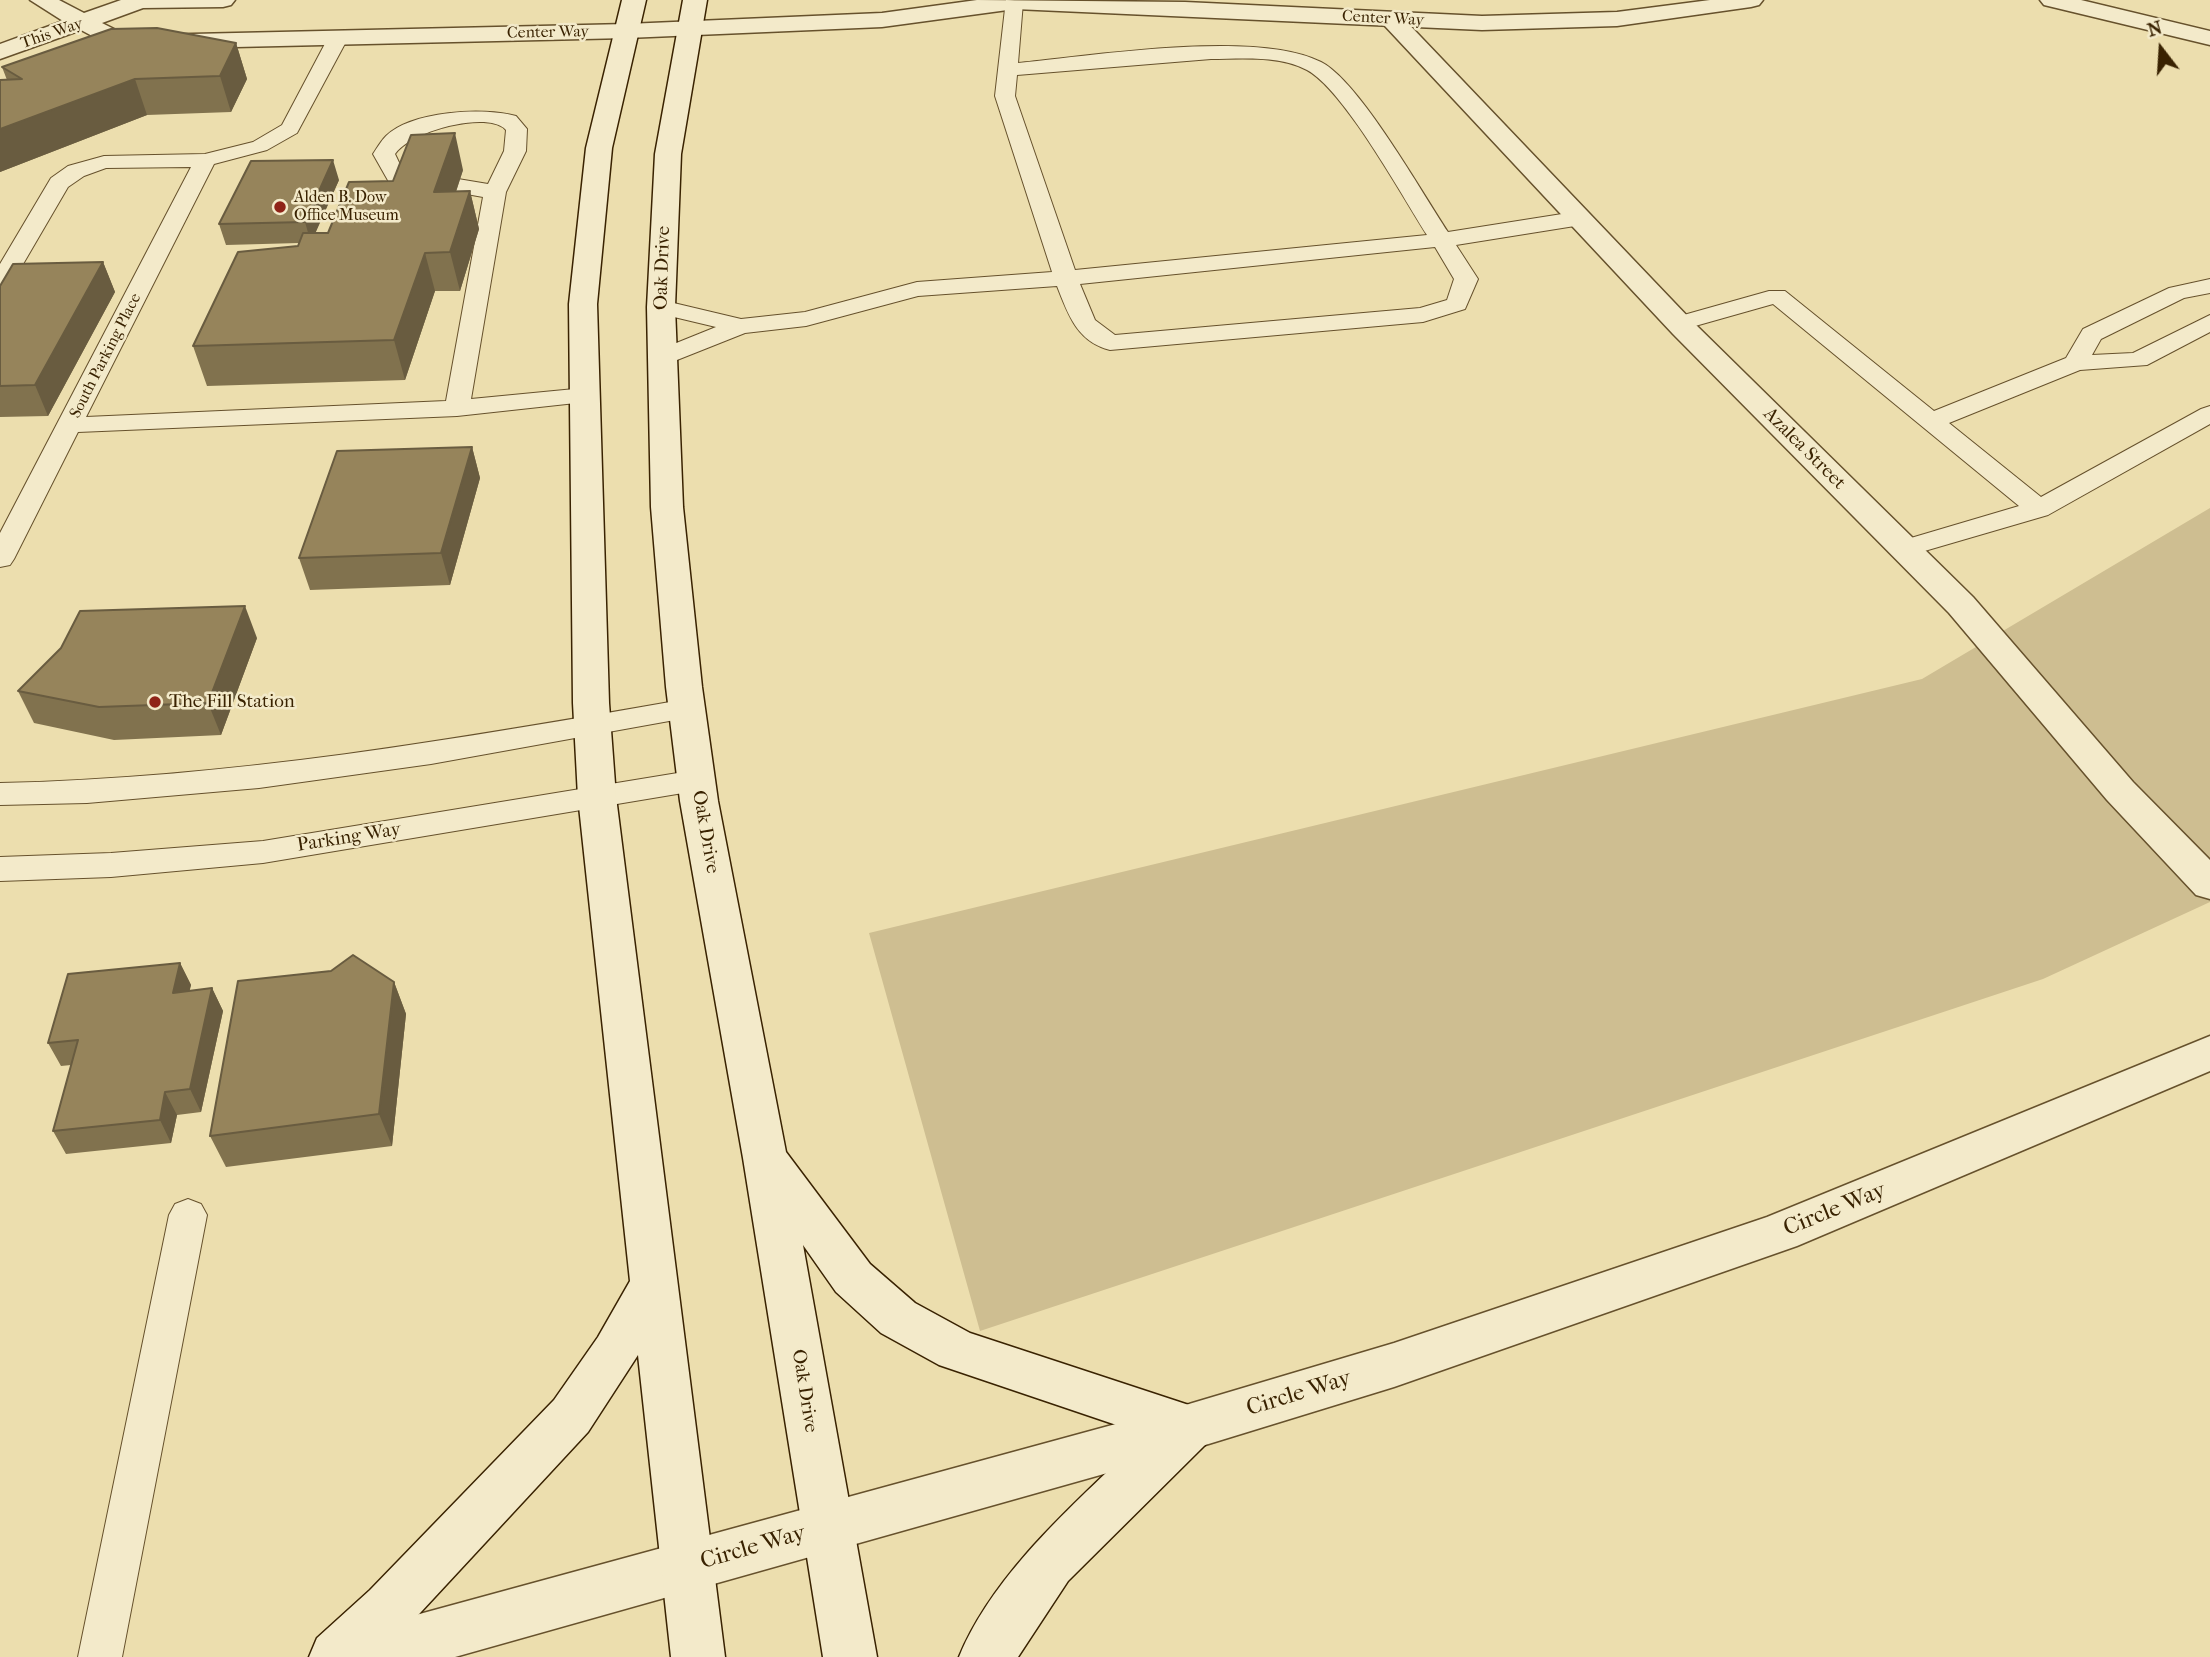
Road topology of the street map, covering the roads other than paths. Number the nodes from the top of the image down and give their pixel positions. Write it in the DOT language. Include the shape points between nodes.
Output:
graph roads {
  1 [pos="42,0"];
  2 [pos="223,0"];
  3 [pos="1751,0"];
  4 [pos="2052,0"];
  5 [pos="139,1"];
  6 [pos="1007,1"];
  7 [pos="693,12"];
  8 [pos="630,15"];
  9 [pos="1392,20"];
  10 [pos="84,22"];
  11 [pos="338,38"];
  12 [pos="2210,38"];
  13 [pos="117,40"];
  14 [pos="0,52"];
  15 [pos="85,52"];
  16 [pos="1008,70"];
  17 [pos="205,160"];
  18 [pos="414,186"];
  19 [pos="458,186"];
  20 [pos="495,192"];
  21 [pos="1581,218"];
  22 [pos="1442,240"];
  23 [pos="1066,278"];
  24 [pos="0,283"];
  25 [pos="2210,286"];
  26 [pos="661,306"];
  27 [pos="1681,323"];
  28 [pos="2210,323"];
  29 [pos="741,326"];
  30 [pos="663,356"];
  31 [pos="2076,363"];
  32 [pos="585,395"];
  33 [pos="457,408"];
  34 [pos="2210,414"];
  35 [pos="1933,420"];
  36 [pos="71,425"];
  37 [pos="2039,509"];
  38 [pos="1904,549"];
  39 [pos="2,553"];
  40 [pos="687,709"];
  41 [pos="593,726"];
  42 [pos="696,781"];
  43 [pos="0,794"];
  44 [pos="597,797"];
  45 [pos="0,869"];
  46 [pos="2210,885"];
  47 [pos="2210,1053"];
  48 [pos="765,1158"];
  49 [pos="188,1215"];
  50 [pos="653,1285"];
  51 [pos="1189,1427"];
  52 [pos="827,1528"];
  53 [pos="690,1566"];
  54 [pos="100,1657"];
  55 [pos="336,1657"];
  56 [pos="361,1657"];
  57 [pos="698,1657"];
  58 [pos="850,1657"];
  59 [pos="986,1657"];
  1 -- 10 [label="street, Center Way"];
  2 -- 5 [label="street"];
  3 -- 9 [label="street, Center Way" via="1674,13 1586,20 1457,24"];
  4 -- 12 [label="street"];
  5 -- 10 [label="street, This Way"];
  5 -- 13 [label="street"];
  6 -- 7 [label="street, Center Way" via="882,20"];
  6 -- 9 [label="street, Center Way"];
  6 -- 16 [label="lane"];
  7 -- 8 [label="street, Center Way"];
  7 -- 26 [label="street, Oak Drive" via="668,154"];
  8 -- 11 [label="street, Center Way"];
  8 -- 32 [label="street" via="599,148 583,304"];
  9 -- 21 [label="street, Azalea Street"];
  10 -- 13 [label="street, Center Way"];
  10 -- 14 [label="street, This Way"];
  11 -- 13 [label="street, Center Way"];
  11 -- 17 [label="lane" via="290,129 260,146"];
  13 -- 15 [label="street, This Way"];
  16 -- 22 [label="lane" via="1221,52 1265,53 1313,65 1338,86"];
  16 -- 23 [label="lane" via="1005,96"];
  17 -- 24 [label="lane" via="104,162 76,171 60,183"];
  17 -- 36 [label="lane, South Parking Place"];
  18 -- 20 [label="lane" via="401,184 393,176 384,154 397,137 424,126 492,118 509,120 517,129 515,151"];
  19 -- 20 [label="lane"];
  20 -- 33 [label="lane"];
  21 -- 22 [label="lane"];
  21 -- 27 [label="street, Azalea Street"];
  22 -- 23 [label="lane"];
  22 -- 23 [label="lane" via="1466,279 1457,304 1423,315 1110,343 1084,324"];
  23 -- 29 [label="lane" via="917,289 806,319"];
  25 -- 31 [label="lane" via="2177,293 2091,334"];
  26 -- 29 [label="lane"];
  26 -- 30 [label="street, Oak Drive"];
  27 -- 35 [label="lane" via="1777,296"];
  27 -- 38 [label="street, Azalea Street"];
  28 -- 31 [label="lane" via="2138,360"];
  29 -- 30 [label="lane"];
  30 -- 40 [label="street, Oak Drive" via="667,507"];
  31 -- 35 [label="lane"];
  32 -- 33 [label="lane"];
  32 -- 41 [label="street"];
  33 -- 36 [label="lane"];
  34 -- 37 [label="lane"];
  35 -- 37 [label="lane"];
  36 -- 39 [label="lane, South Parking Place"];
  37 -- 38 [label="lane"];
  38 -- 46 [label="street, Azalea Street" via="1961,606 2120,791"];
  40 -- 41 [label="lane"];
  40 -- 42 [label="street, Oak Drive"];
  41 -- 43 [label="lane" via="212,785"];
  41 -- 44 [label="street"];
  42 -- 44 [label="lane, Parking Way"];
  42 -- 48 [label="street, Oak Drive"];
  44 -- 45 [label="lane, Parking Way" via="263,852"];
  44 -- 50 [label="street"];
  47 -- 51 [label="street, Circle Way" via="1781,1232 1394,1365"];
  48 -- 51 [label="street" via="853,1278 898,1318 956,1350"];
  48 -- 52 [label="street, Oak Drive"];
  49 -- 54 [label="lane"];
  50 -- 53 [label="street"];
  50 -- 55 [label="street" via="571,1416"];
  51 -- 52 [label="street, Circle Way"];
  51 -- 59 [label="street" via="1050,1563"];
  52 -- 53 [label="street, Circle Way"];
  52 -- 58 [label="street, Oak Drive"];
  53 -- 56 [label="street, Circle Way"];
  53 -- 57 [label="street"];
}
